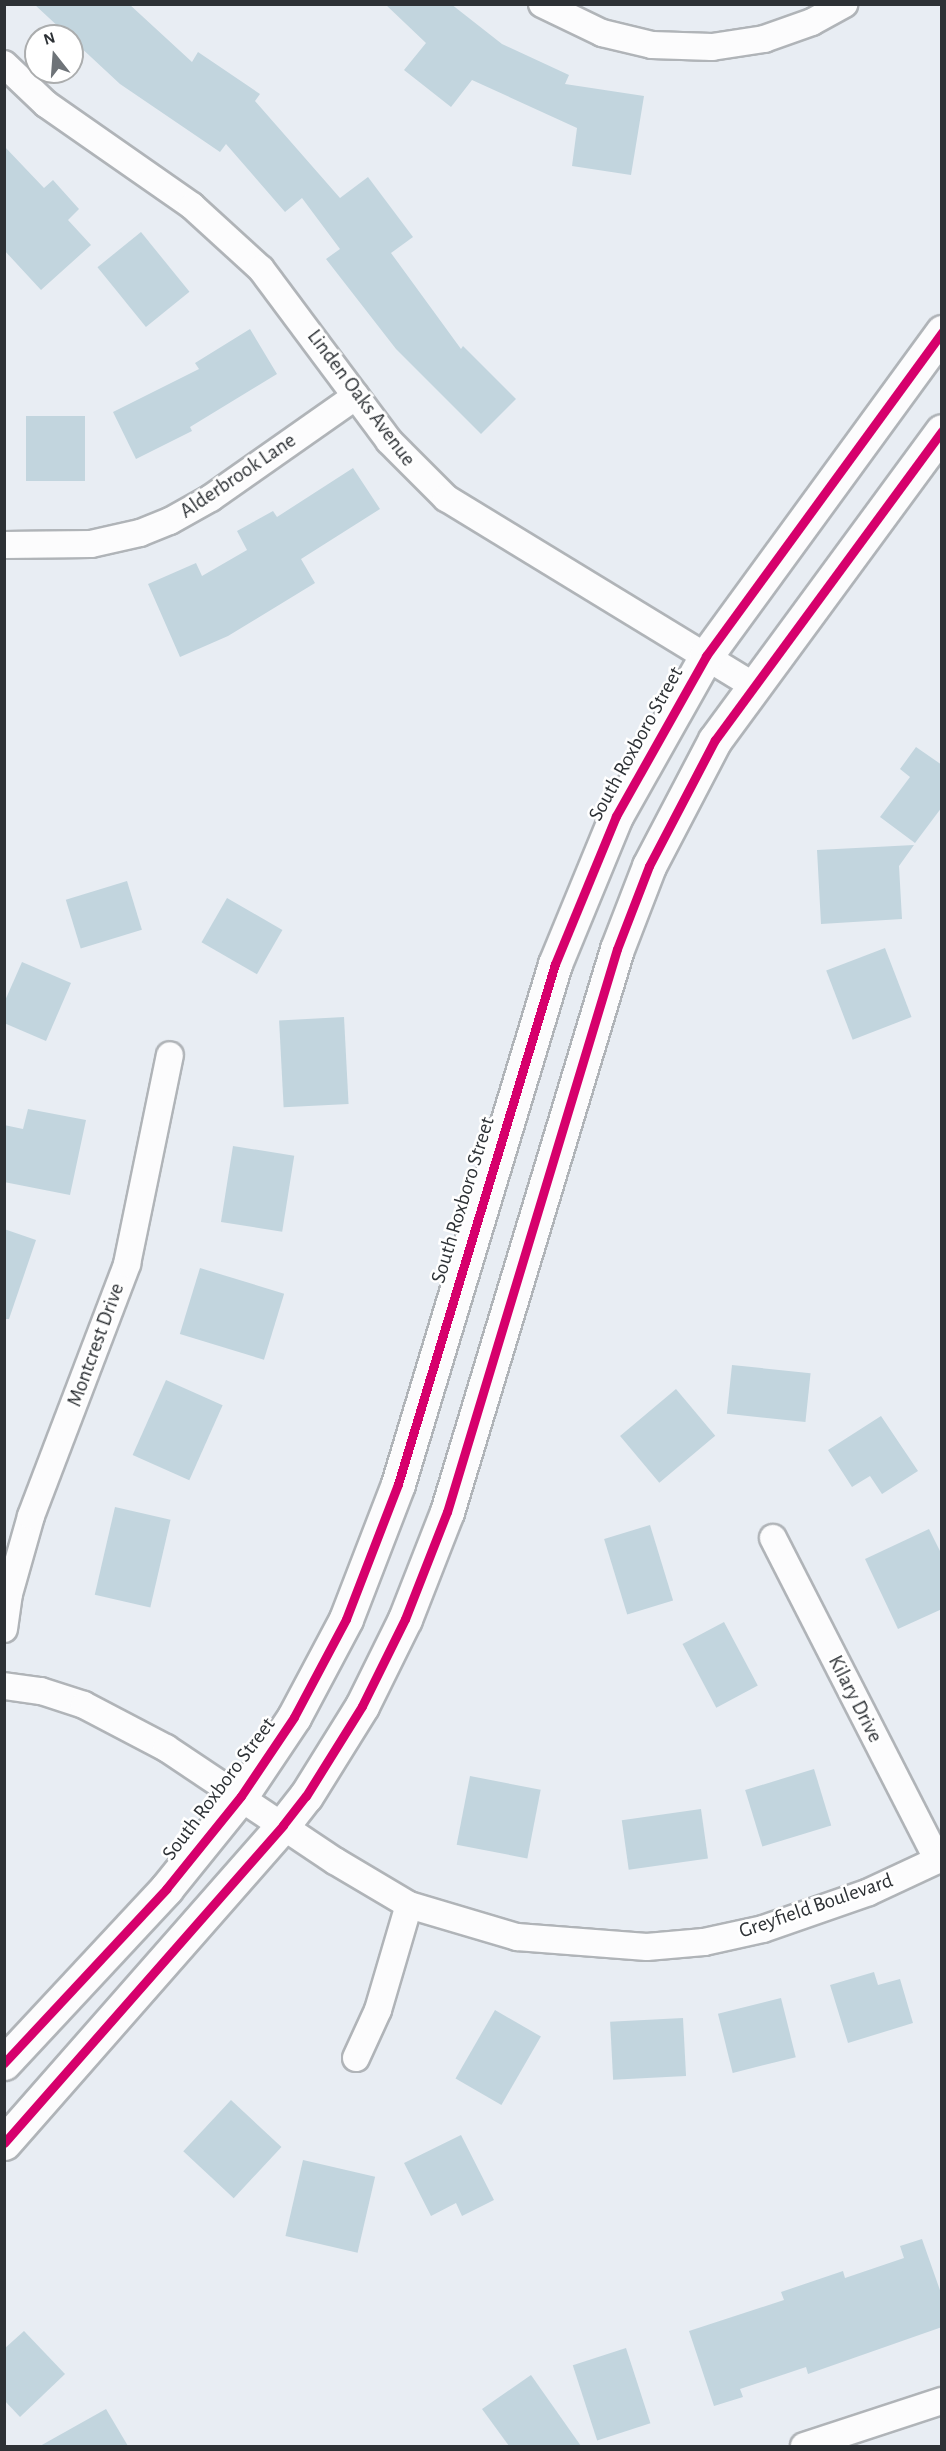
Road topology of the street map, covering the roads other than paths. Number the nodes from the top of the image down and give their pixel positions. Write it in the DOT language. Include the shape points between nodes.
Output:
graph roads {
  1 [pos="542,4"];
  2 [pos="844,4"];
  3 [pos="4,64"];
  4 [pos="942,332"];
  5 [pos="356,396"];
  6 [pos="942,431"];
  7 [pos="4,545"];
  8 [pos="706,656"];
  9 [pos="754,686"];
  10 [pos="170,1055"];
  11 [pos="773,1538"];
  12 [pos="4,1629"];
  13 [pos="4,1686"];
  14 [pos="242,1796"];
  15 [pos="283,1825"];
  16 [pos="940,1859"];
  17 [pos="409,1905"];
  18 [pos="356,2058"];
  19 [pos="4,2063"];
  20 [pos="4,2142"];
  21 [pos="942,2401"];
  22 [pos="804,2446"];
  1 -- 2 [label="street" via="602,33 652,45 712,47 764,39 812,22"];
  3 -- 5 [label="street, Linden Oaks Avenue" via="46,104 217,227 261,269"];
  4 -- 8 [label="street, South Roxboro Street"];
  5 -- 7 [label="street, Alderbrook Lane" via="211,498 170,521 140,533 91,544"];
  5 -- 8 [label="street, Linden Oaks Avenue" via="408,464 446,498"];
  6 -- 9 [label="street"];
  8 -- 9 [label="street, Linden Oaks Avenue"];
  8 -- 14 [label="street, South Roxboro Street" via="616,816 555,964 398,1484 346,1619 294,1717"];
  9 -- 15 [label="street" via="715,740 649,866 621,939 447,1512 405,1619 362,1706 306,1796"];
  10 -- 12 [label="street, Montcrest Drive" via="127,1264 31,1516 9,1594"];
  11 -- 16 [label="street, Kilary Drive"];
  13 -- 14 [label="street, Greyfield Boulevard" via="41,1691 84,1705 166,1748"];
  14 -- 15 [label="street, Greyfield Boulevard"];
  14 -- 19 [label="street, South Roxboro Street" via="166,1889"];
  15 -- 17 [label="street, Greyfield Boulevard"];
  15 -- 20 [label="street"];
  16 -- 17 [label="street, Greyfield Boulevard" via="869,1892 763,1929 704,1942 647,1947 517,1937"];
  17 -- 18 [label="street" via="378,2010"];
  21 -- 22 [label="street"];
}
